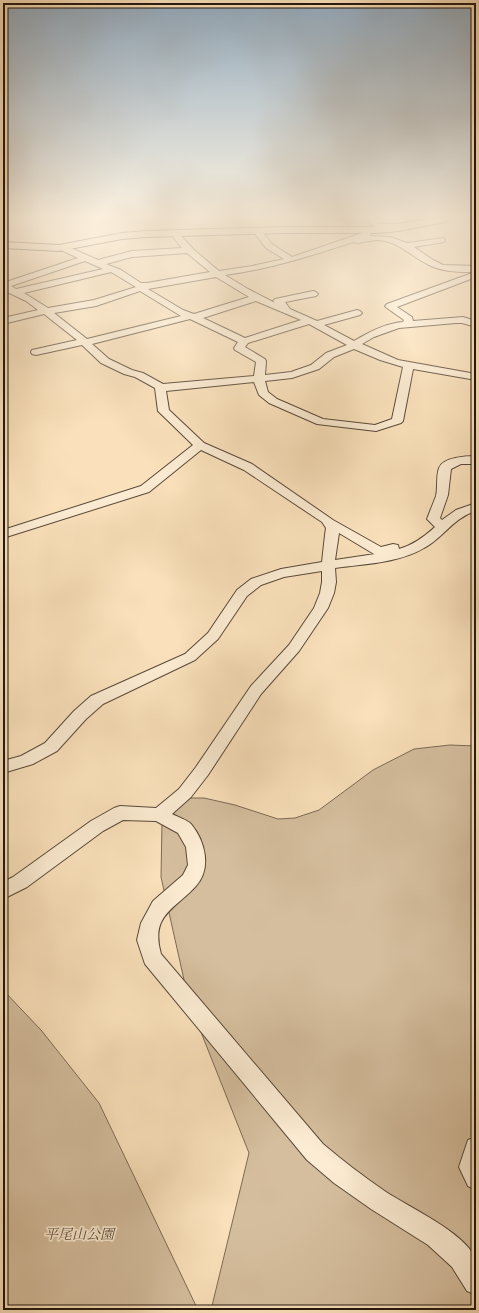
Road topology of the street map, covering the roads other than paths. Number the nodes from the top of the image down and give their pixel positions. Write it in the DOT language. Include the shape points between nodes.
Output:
graph roads {
  1 [pos="21,280"];
  2 [pos="68,280"];
  3 [pos="131,280"];
  4 [pos="177,280"];
  5 [pos="228,280"];
  6 [pos="459,280"];
  7 [pos="142,287"];
  8 [pos="16,292"];
  9 [pos="313,294"];
  10 [pos="256,298"];
  11 [pos="46,311"];
  12 [pos="288,311"];
  13 [pos="357,313"];
  14 [pos="192,317"];
  15 [pos="3,321"];
  16 [pos="313,323"];
  17 [pos="407,324"];
  18 [pos="476,324"];
  19 [pos="244,341"];
  20 [pos="85,342"];
  21 [pos="354,345"];
  22 [pos="36,352"];
  23 [pos="409,365"];
  24 [pos="476,377"];
  25 [pos="260,378"];
  26 [pos="160,388"];
  27 [pos="200,445"];
  28 [pos="476,460"];
  29 [pos="476,506"];
  30 [pos="330,523"];
  31 [pos="442,526"];
  32 [pos="3,534"];
  33 [pos="409,550"];
  34 [pos="328,565"];
  35 [pos="3,767"];
  36 [pos="159,816"];
  37 [pos="3,891"];
  38 [pos="476,1148"];
  39 [pos="476,1178"];
  40 [pos="476,1282"];
  1 -- 8 [label="street" via="3,286"];
  2 -- 8 [label="street"];
  3 -- 7 [label="street"];
  4 -- 7 [label="street"];
  5 -- 10 [label="street"];
  6 -- 17 [label="street" via="390,306 409,319"];
  7 -- 11 [label="street" via="96,303"];
  7 -- 14 [label="street" via="165,304"];
  8 -- 11 [label="street"];
  9 -- 12 [label="street" via="278,301"];
  10 -- 12 [label="street"];
  10 -- 14 [label="street"];
  11 -- 15 [label="street"];
  11 -- 20 [label="street"];
  12 -- 16 [label="street"];
  13 -- 16 [label="street"];
  14 -- 19 [label="street"];
  14 -- 20 [label="street"];
  16 -- 19 [label="street"];
  16 -- 21 [label="street"];
  17 -- 18 [label="street" via="456,320"];
  17 -- 21 [label="street" via="371,335"];
  19 -- 25 [label="street" via="240,349 261,361"];
  20 -- 22 [label="street"];
  20 -- 26 [label="street" via="105,361 124,371 139,375"];
  21 -- 23 [label="street" via="382,358"];
  21 -- 25 [label="street" via="330,355 315,367 281,377"];
  23 -- 24 [label="street"];
  23 -- 25 [label="street" via="397,421 376,428 322,422 293,411 267,397"];
  25 -- 26 [label="street"];
  26 -- 27 [label="street" via="164,411"];
  27 -- 30 [label="street" via="248,467"];
  27 -- 32 [label="street" via="145,489"];
  28 -- 31 [label="street" via="461,460 445,468 442,495 433,519"];
  29 -- 31 [label="street" via="460,512"];
  30 -- 33 [label="street" via="379,551 402,546"];
  30 -- 34 [label="street" via="332,535"];
  31 -- 33 [label="street" via="425,542"];
  33 -- 34 [label="street"];
  34 -- 35 [label="street" via="281,573 256,582 242,593 213,636 198,652 98,700 80,715 51,747 33,757"];
  34 -- 36 [label="street" via="327,593 312,623 294,648 256,690 185,793"];
  36 -- 37 [label="street" via="120,813 96,826 20,882"];
  36 -- 40 [label="street" via="184,828 195,848 197,865 190,880 160,906 151,922 147,940 152,958 315,1152 379,1201 437,1236 461,1258"];
  38 -- 39 [label="street" via="471,1167"];
}
